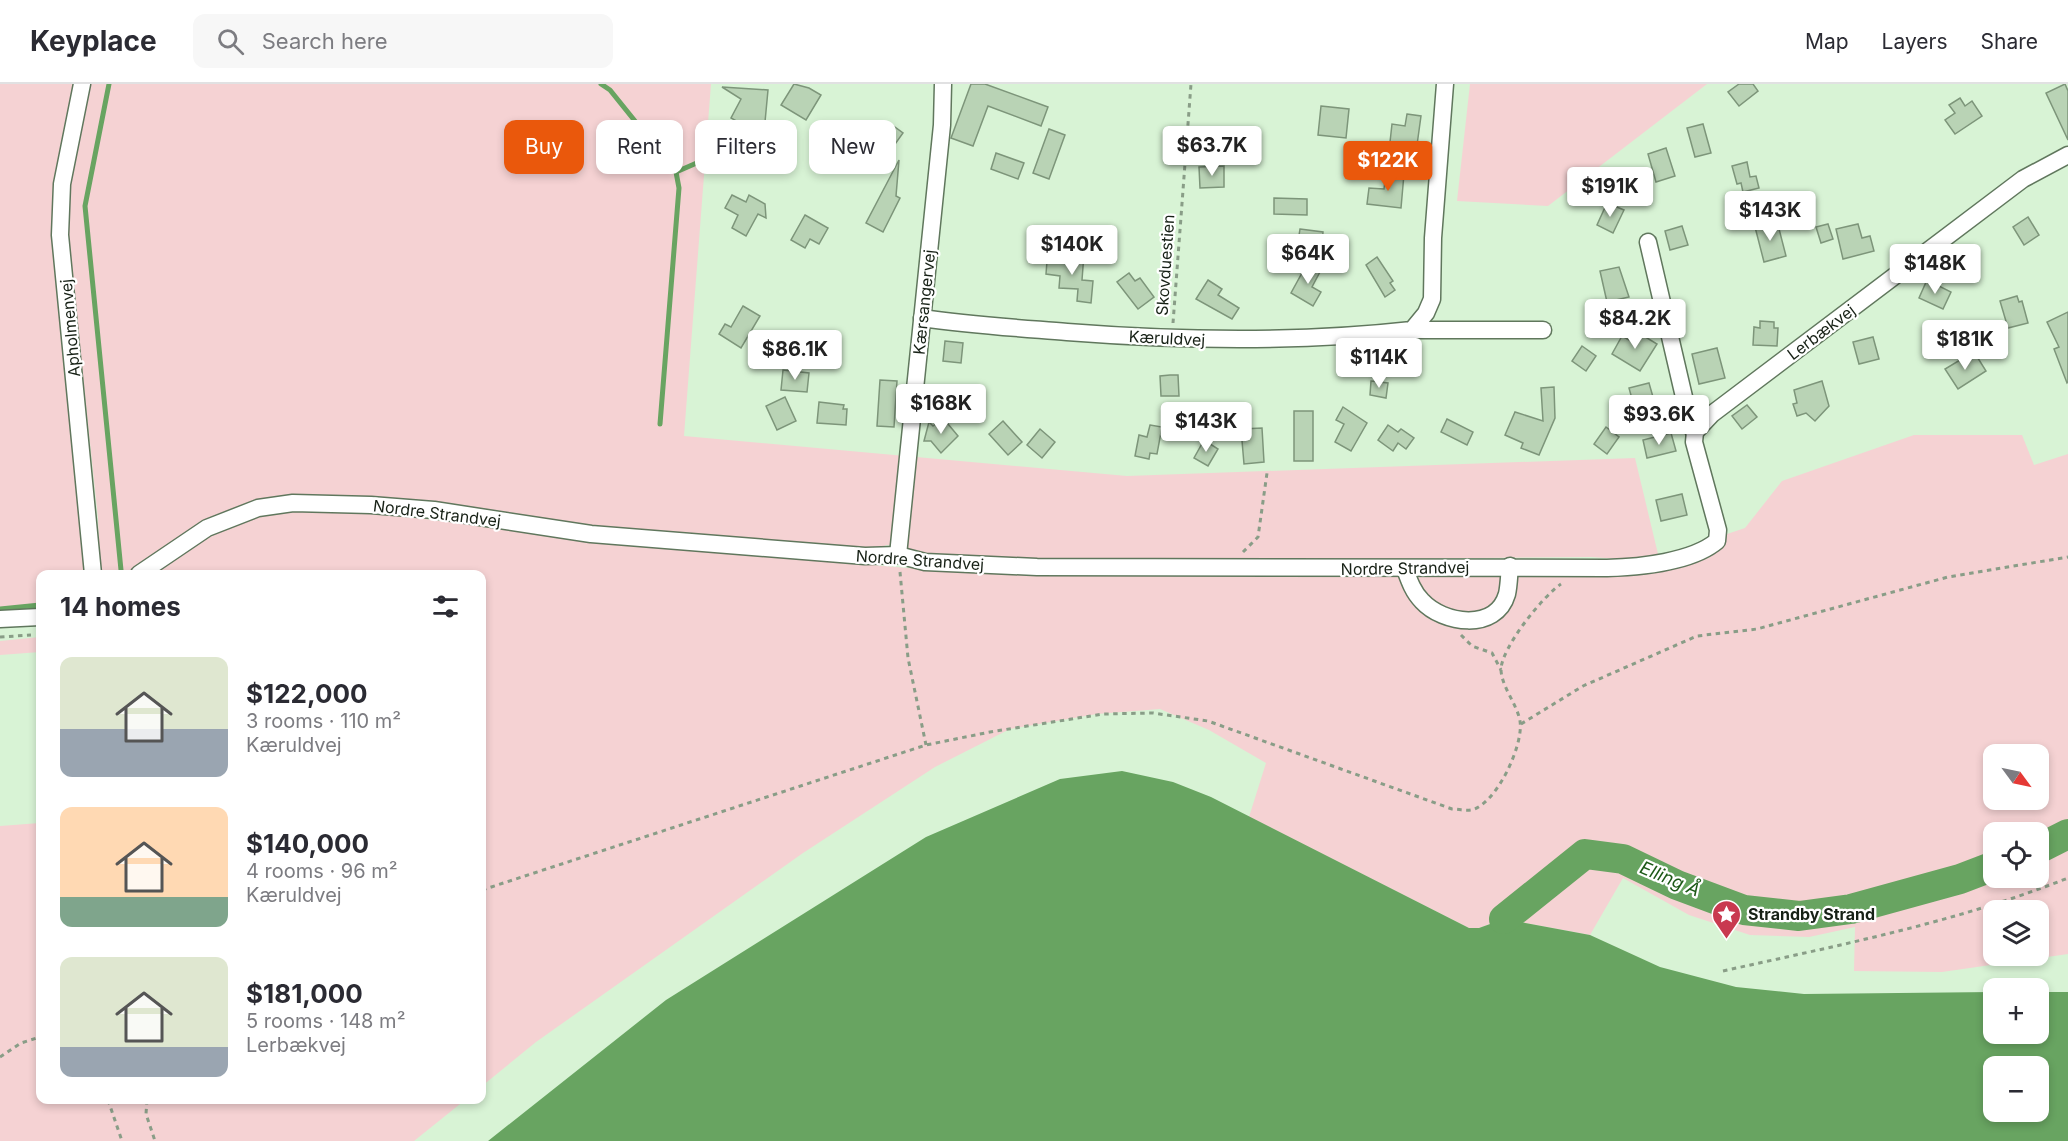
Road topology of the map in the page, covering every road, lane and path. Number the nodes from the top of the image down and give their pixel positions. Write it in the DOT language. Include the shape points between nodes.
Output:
graph roads {
  1 [pos="82,84"];
  2 [pos="943,84"];
  3 [pos="1191,84"];
  4 [pos="1445,84"];
  5 [pos="2068,155"];
  6 [pos="1647,242"];
  7 [pos="922,318"];
  8 [pos="1412,330"];
  9 [pos="1543,330"];
  10 [pos="1172,340"];
  11 [pos="1695,432"];
  12 [pos="1268,473"];
  13 [pos="898,555"];
  14 [pos="2068,556"];
  15 [pos="1510,566"];
  16 [pos="1586,567"];
  17 [pos="1226,569"];
  18 [pos="1405,569"];
  19 [pos="93,570"];
  20 [pos="145,570"];
  21 [pos="36,617"];
  22 [pos="1453,618"];
  23 [pos="0,619"];
  24 [pos="36,634"];
  25 [pos="0,638"];
  26 [pos="1501,670"];
  27 [pos="1521,724"];
  28 [pos="927,743"];
  29 [pos="2068,878"];
  30 [pos="486,889"];
  31 [pos="1723,971"];
  32 [pos="36,1038"];
  33 [pos="0,1057"];
  34 [pos="109,1104"];
  35 [pos="147,1104"];
  36 [pos="122,1141"];
  37 [pos="155,1141"];
  1 -- 19 [label="street, Apholmenvej" via="62,184 60,235"];
  2 -- 7 [label="street, Kærsangervej"];
  3 -- 10 [label="path, Skovduestien"];
  4 -- 8 [label="street" via="1433,230 1432,299"];
  5 -- 11 [label="street, Lerbækvej" via="2023,179 1712,414"];
  6 -- 11 [label="street"];
  7 -- 10 [label="street, Kæruldvej"];
  7 -- 13 [label="street, Kærsangervej"];
  8 -- 9 [label="street, Kæruldvej"];
  8 -- 10 [label="street, Kæruldvej" via="1280,341"];
  11 -- 16 [label="street, Nordre Strandvej" via="1694,442 1718,530 1717,541 1709,548 1638,567"];
  12 -- 17 [label="path" via="1258,537"];
  13 -- 17 [label="street, Nordre Strandvej" via="925,562 1014,566"];
  13 -- 20 [label="street, Nordre Strandvej" via="865,556 591,534 371,504 293,503 258,508 207,528"];
  13 -- 28 [label="path" via="908,658"];
  14 -- 27 [label="path" via="1948,577 1757,629 1697,636 1583,686"];
  15 -- 16 [label="street, Nordre Strandvej"];
  15 -- 18 [label="street, Nordre Strandvej"];
  15 -- 22 [label="street" via="1507,595 1499,608 1472,622"];
  16 -- 26 [label="path" via="1549,591 1509,641"];
  17 -- 18 [label="street, Nordre Strandvej"];
  18 -- 22 [label="street" via="1421,601"];
  21 -- 23 [label="street"];
  22 -- 26 [label="path" via="1456,631 1472,646 1492,653"];
  24 -- 25 [label="path"];
  26 -- 27 [label="path"];
  27 -- 28 [label="path" via="1517,748 1504,777 1490,797 1472,810 1452,809 1208,721 1154,713 1103,714"];
  28 -- 30 [label="path"];
  29 -- 31 [label="path" via="2012,900 1925,926"];
  32 -- 33 [label="path"];
  34 -- 36 [label="path"];
  35 -- 37 [label="path"];
}
